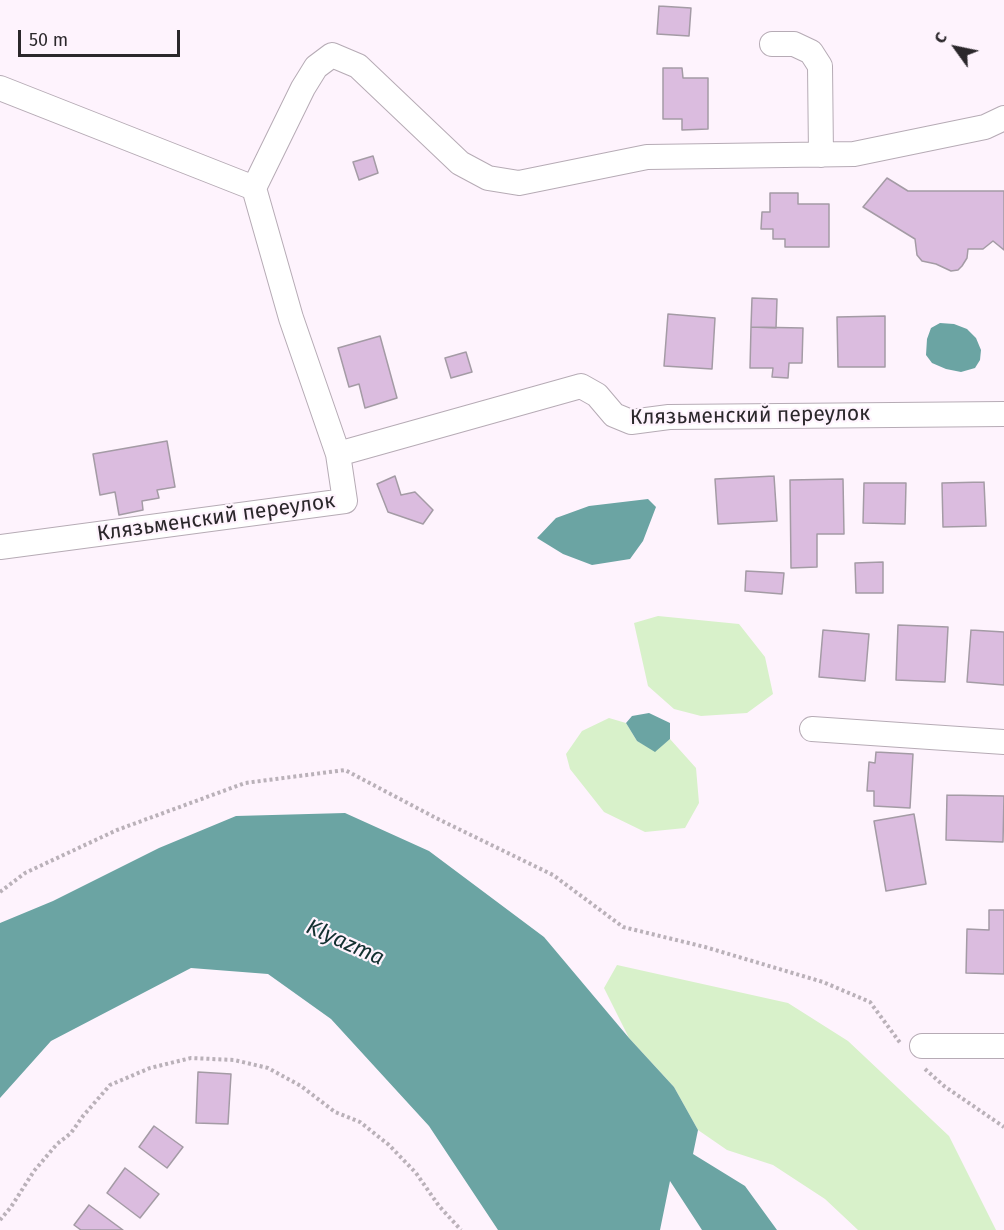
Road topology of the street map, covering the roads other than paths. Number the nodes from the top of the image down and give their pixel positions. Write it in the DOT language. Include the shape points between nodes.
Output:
graph roads {
  1 [pos="772,44"];
  2 [pos="0,88"];
  3 [pos="1004,118"];
  4 [pos="821,154"];
  5 [pos="254,188"];
  6 [pos="1004,414"];
  7 [pos="338,453"];
  8 [pos="0,547"];
  9 [pos="812,729"];
  10 [pos="1004,741"];
  11 [pos="1004,1046"];
  12 [pos="917,1054"];
  1 -- 4 [label="street" via="794,44 811,52 820,66"];
  2 -- 5 [label="street"];
  3 -- 4 [label="street" via="985,127 907,144 854,154"];
  4 -- 5 [label="street" via="648,157 519,183 488,178 460,163 358,66 332,55 316,67 303,88"];
  5 -- 7 [label="street" via="291,318"];
  6 -- 7 [label="street, Клязьменский переулок" via="669,417 631,422 614,415 597,395 581,386"];
  7 -- 8 [label="street, Клязьменский переулок" via="345,501"];
  9 -- 10 [label="street"];
  11 -- 12 [label="street"];
}
